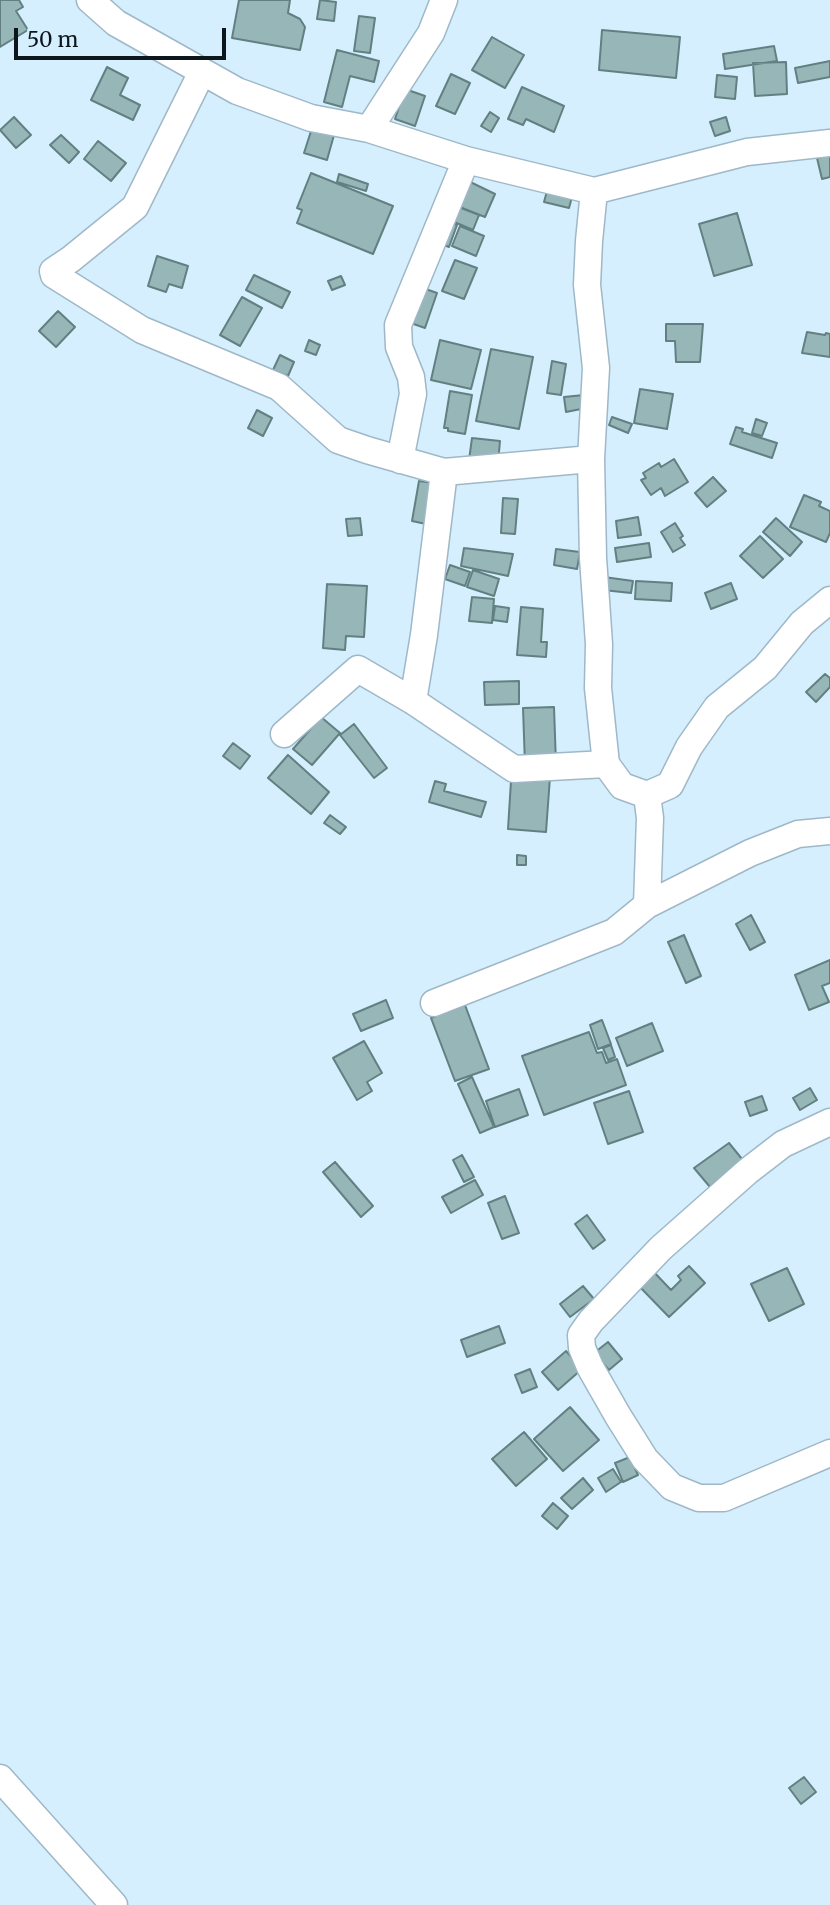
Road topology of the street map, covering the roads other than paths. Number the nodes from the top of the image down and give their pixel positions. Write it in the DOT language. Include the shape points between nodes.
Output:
graph roads {
  1 [pos="90,0"];
  2 [pos="444,0"];
  3 [pos="202,72"];
  4 [pos="369,129"];
  5 [pos="830,143"];
  6 [pos="466,160"];
  7 [pos="594,191"];
  8 [pos="591,459"];
  9 [pos="400,460"];
  10 [pos="444,472"];
  11 [pos="830,600"];
  12 [pos="413,701"];
  13 [pos="284,734"];
  14 [pos="606,765"];
  15 [pos="647,795"];
  16 [pos="830,831"];
  17 [pos="647,905"];
  18 [pos="433,1003"];
  19 [pos="830,1122"];
  20 [pos="830,1453"];
  21 [pos="0,1778"];
  22 [pos="114,1905"];
  1 -- 3 [label="street" via="116,23"];
  2 -- 4 [label="street" via="431,33"];
  3 -- 4 [label="street" via="237,91 312,118"];
  3 -- 9 [label="street" via="135,207 53,271 54,275 142,330 279,387 338,440"];
  4 -- 6 [label="street"];
  5 -- 7 [label="street" via="747,152"];
  6 -- 7 [label="street"];
  6 -- 9 [label="street" via="398,326 399,347 413,394"];
  7 -- 8 [label="street" via="587,285 596,368"];
  8 -- 10 [label="street"];
  8 -- 14 [label="street" via="598,688"];
  9 -- 10 [label="street"];
  10 -- 12 [label="street"];
  11 -- 15 [label="street" via="802,623 765,668 717,707 670,785"];
  12 -- 13 [label="street" via="358,669"];
  12 -- 14 [label="street" via="514,769"];
  14 -- 15 [label="street" via="622,786"];
  15 -- 17 [label="street"];
  16 -- 17 [label="street" via="798,834 750,853"];
  17 -- 18 [label="street" via="614,932"];
  19 -- 20 [label="street" via="783,1144 748,1171 661,1248 581,1335 590,1367 624,1426 645,1459 672,1488 699,1498 724,1498"];
  21 -- 22 [label="street"];
}
